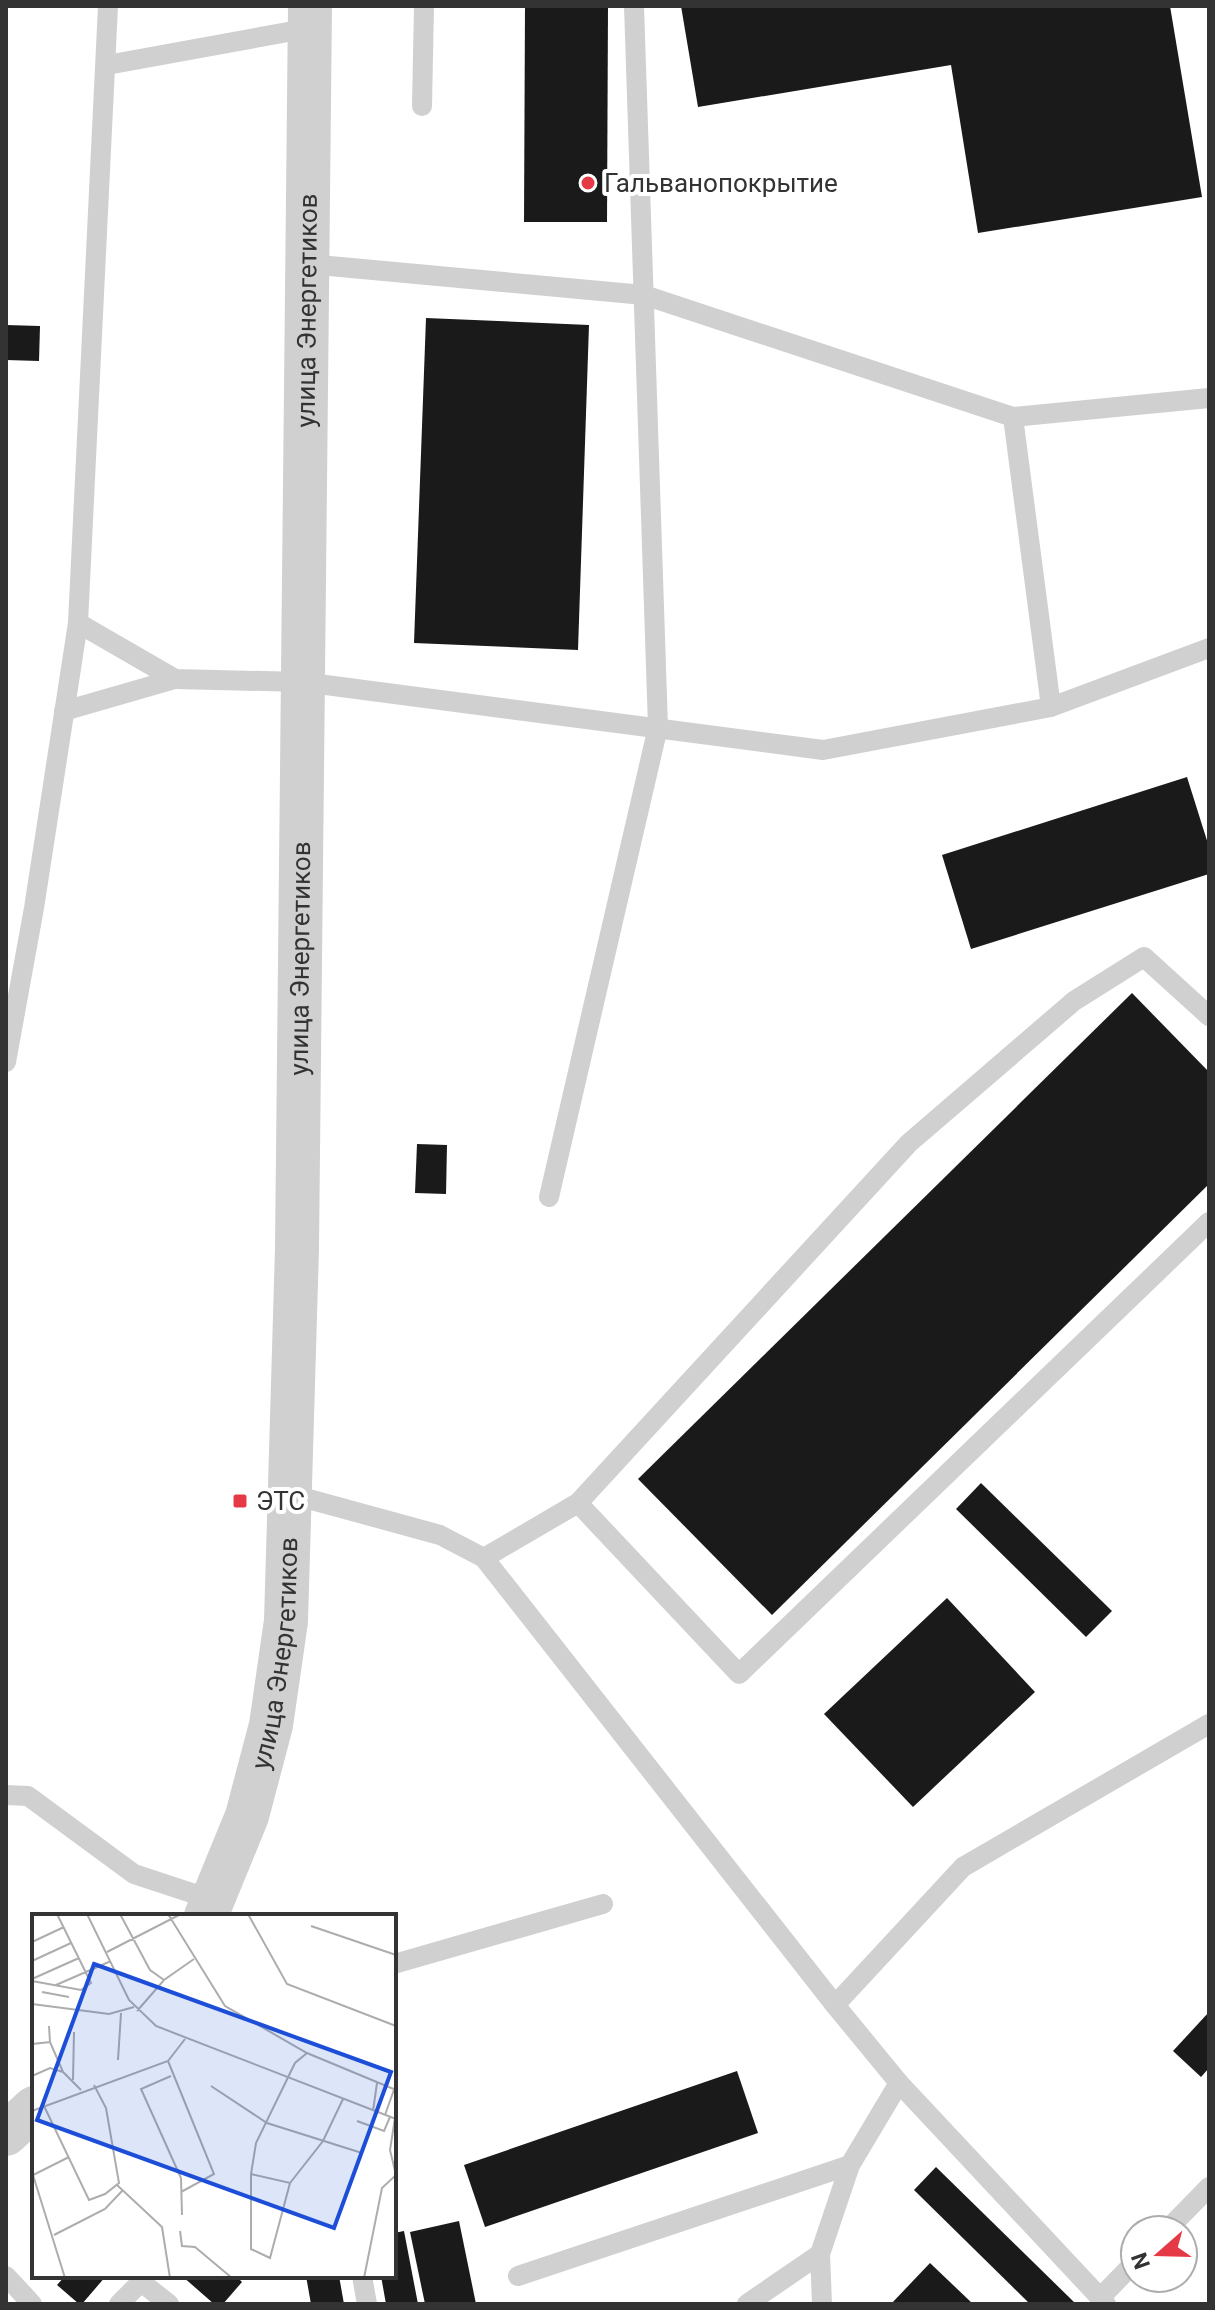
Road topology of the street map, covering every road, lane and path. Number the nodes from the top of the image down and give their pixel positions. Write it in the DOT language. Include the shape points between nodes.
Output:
graph roads {
  1 [pos="108,6"];
  2 [pos="424,6"];
  3 [pos="634,6"];
  4 [pos="310,17"];
  5 [pos="107,65"];
  6 [pos="422,106"];
  7 [pos="308,264"];
  8 [pos="644,295"];
  9 [pos="1209,398"];
  10 [pos="1013,417"];
  11 [pos="78,623"];
  12 [pos="1209,648"];
  13 [pos="175,679"];
  14 [pos="303,682"];
  15 [pos="1051,707"];
  16 [pos="64,711"];
  17 [pos="658,727"];
  18 [pos="1209,1016"];
  19 [pos="6,1062"];
  20 [pos="549,1197"];
  21 [pos="1209,1222"];
  22 [pos="290,1494"];
  23 [pos="578,1503"];
  24 [pos="484,1558"];
  25 [pos="1209,1724"];
  26 [pos="6,1795"];
  27 [pos="603,1904"];
  28 [pos="209,1908"];
  29 [pos="396,1963"];
  30 [pos="835,2005"];
  31 [pos="899,2083"];
  32 [pos="32,2110"];
  33 [pos="6,2134"];
  34 [pos="850,2165"];
  35 [pos="1209,2187"];
  36 [pos="1183,2214"];
  37 [pos="820,2254"];
  38 [pos="6,2276"];
  39 [pos="518,2276"];
  40 [pos="362,2278"];
  41 [pos="1119,2282"];
  42 [pos="1103,2301"];
  43 [pos="32,2304"];
  44 [pos="119,2304"];
  45 [pos="169,2304"];
  46 [pos="367,2304"];
  47 [pos="747,2304"];
  48 [pos="822,2304"];
  1 -- 5 [label="lane"];
  2 -- 6 [label="lane"];
  3 -- 8 [label="lane"];
  4 -- 5 [label="lane"];
  4 -- 7 [label="street, улица Энергетиков"];
  5 -- 11 [label="lane"];
  7 -- 8 [label="lane"];
  7 -- 14 [label="street, улица Энергетиков"];
  8 -- 10 [label="lane"];
  8 -- 17 [label="lane"];
  9 -- 10 [label="lane"];
  10 -- 15 [label="lane"];
  11 -- 13 [label="lane"];
  11 -- 16 [label="lane"];
  12 -- 15 [label="lane"];
  13 -- 14 [label="lane"];
  13 -- 16 [label="lane"];
  14 -- 17 [label="lane"];
  14 -- 22 [label="street, улица Энергетиков"];
  15 -- 17 [label="lane" via="823,750"];
  16 -- 19 [label="lane"];
  17 -- 20 [label="lane"];
  18 -- 23 [label="lane" via="1144,957 1074,1001 909,1143"];
  21 -- 23 [label="lane" via="739,1674"];
  22 -- 24 [label="lane" via="440,1535"];
  22 -- 28 [label="street, улица Энергетиков" via="286,1621 271,1725 247,1816"];
  23 -- 24 [label="lane"];
  24 -- 30 [label="lane"];
  25 -- 30 [label="lane" via="963,1867"];
  26 -- 28 [label="lane" via="28,1796 134,1874"];
  27 -- 29 [label="lane"];
  30 -- 31 [label="lane"];
  31 -- 34 [label="lane"];
  31 -- 42 [label="lane"];
  32 -- 33 [label="street"];
  34 -- 37 [label="lane"];
  34 -- 39 [label="lane"];
  35 -- 36 [label="lane"];
  37 -- 47 [label="lane"];
  37 -- 48 [label="lane"];
  38 -- 43 [label="lane"];
  40 -- 46 [label="lane"];
  41 -- 42 [label="lane"];
  44 -- 45 [label="lane" via="141,2282"];
}
